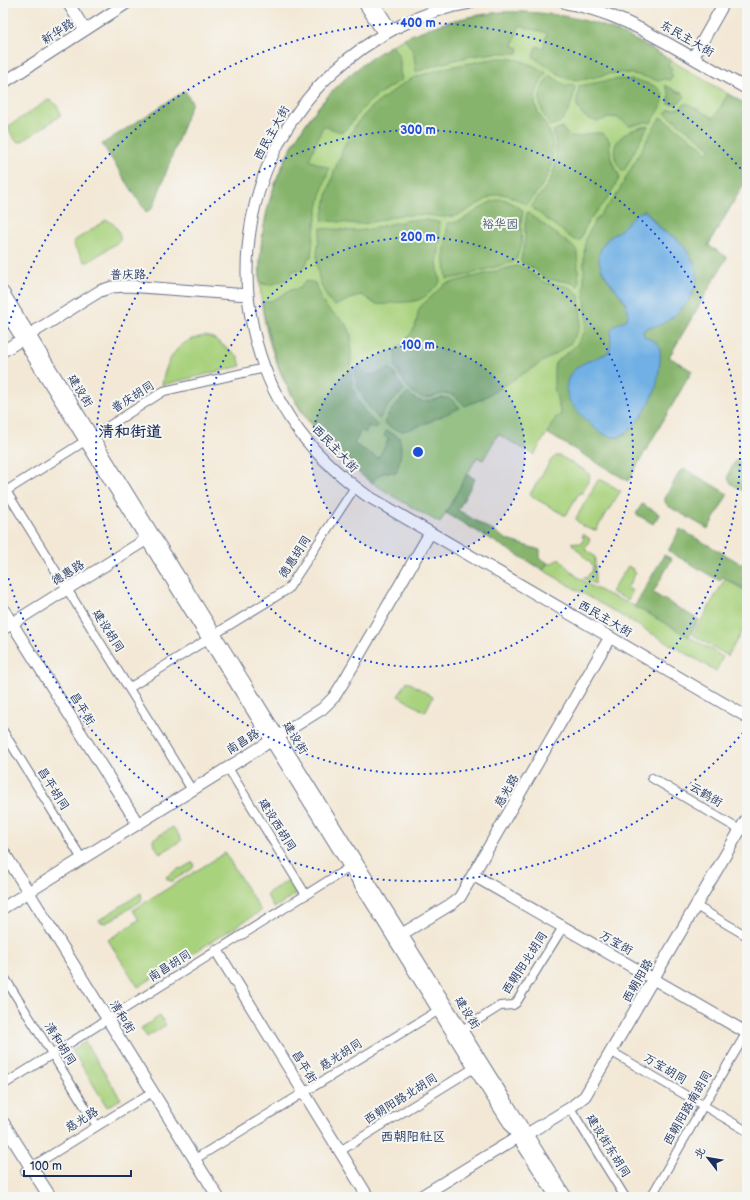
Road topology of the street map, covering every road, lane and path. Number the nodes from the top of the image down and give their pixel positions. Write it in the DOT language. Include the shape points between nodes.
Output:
graph roads {
  1 [pos="68,3"];
  2 [pos="127,3"];
  3 [pos="364,3"];
  4 [pos="374,3"];
  5 [pos="470,3"];
  6 [pos="566,3"];
  7 [pos="724,3"];
  8 [pos="85,30"];
  9 [pos="388,32"];
  10 [pos="693,58"];
  11 [pos="3,83"];
  12 [pos="747,89"];
  13 [pos="3,292"];
  14 [pos="248,295"];
  15 [pos="3,308"];
  16 [pos="26,337"];
  17 [pos="3,351"];
  18 [pos="265,368"];
  19 [pos="89,438"];
  20 [pos="355,487"];
  21 [pos="4,488"];
  22 [pos="430,533"];
  23 [pos="147,540"];
  24 [pos="67,589"];
  25 [pos="3,609"];
  26 [pos="8,626"];
  27 [pos="212,636"];
  28 [pos="610,637"];
  29 [pos="129,688"];
  30 [pos="747,716"];
  31 [pos="3,731"];
  32 [pos="274,738"];
  33 [pos="228,768"];
  34 [pos="652,778"];
  35 [pos="192,790"];
  36 [pos="747,818"];
  37 [pos="138,824"];
  38 [pos="744,832"];
  39 [pos="3,851"];
  40 [pos="82,858"];
  41 [pos="350,868"];
  42 [pos="472,875"];
  43 [pos="29,892"];
  44 [pos="306,895"];
  45 [pos="696,906"];
  46 [pos="3,908"];
  47 [pos="563,927"];
  48 [pos="402,934"];
  49 [pos="747,936"];
  50 [pos="217,951"];
  51 [pos="3,975"];
  52 [pos="654,979"];
  53 [pos="439,1010"];
  54 [pos="108,1019"];
  55 [pos="462,1030"];
  56 [pos="747,1032"];
  57 [pos="612,1052"];
  58 [pos="52,1054"];
  59 [pos="474,1068"];
  60 [pos="3,1084"];
  61 [pos="152,1092"];
  62 [pos="304,1092"];
  63 [pos="703,1106"];
  64 [pos="570,1108"];
  65 [pos="3,1123"];
  66 [pos="97,1126"];
  67 [pos="747,1131"];
  68 [pos="3,1137"];
  69 [pos="522,1138"];
  70 [pos="340,1151"];
  71 [pos="195,1159"];
  72 [pos="28,1169"];
  73 [pos="40,1197"];
  74 [pos="50,1197"];
  75 [pos="218,1197"];
  76 [pos="368,1197"];
  77 [pos="420,1197"];
  78 [pos="432,1197"];
  79 [pos="556,1197"];
  80 [pos="566,1197"];
  81 [pos="625,1197"];
  82 [pos="651,1197"];
  1 -- 8 [label="main road"];
  2 -- 8 [label="main road, 新华路"];
  3 -- 9 [label="main road"];
  4 -- 9 [label="main road"];
  5 -- 9 [label="main road" via="431,13"];
  6 -- 10 [label="main road, 东民主大街" via="622,19"];
  7 -- 10 [label="main road"];
  8 -- 11 [label="main road, 新华路"];
  9 -- 14 [label="main road, 西民主大街" via="354,54 327,78 303,104 278,144 261,182 252,217 247,252"];
  10 -- 12 [label="main road, 东民主大街"];
  13 -- 16 [label="main road, 建设街"];
  14 -- 16 [label="main road, 普庆路" via="112,287 100,291"];
  14 -- 18 [label="main road, 西民主大街" via="256,340"];
  15 -- 16 [label="main road, 建设街"];
  16 -- 17 [label="main road, 普庆路"];
  16 -- 19 [label="main road, 建设街"];
  18 -- 19 [label="street, 普庆胡同" via="164,391"];
  18 -- 20 [label="main road, 西民主大街" via="282,405 302,435 325,461"];
  19 -- 21 [label="street, 普庆胡同"];
  19 -- 23 [label="main road, 建设街"];
  19 -- 27 [label="main road, 建设街"];
  20 -- 22 [label="main road, 西民主大街"];
  20 -- 27 [label="street, 德惠胡同" via="288,589"];
  21 -- 24 [label="street, 建设胡同"];
  22 -- 28 [label="main road, 西民主大街"];
  22 -- 32 [label="main road, 南昌路" via="334,697 322,709"];
  23 -- 24 [label="main road, 德惠路"];
  23 -- 27 [label="main road, 建设街"];
  24 -- 26 [label="main road, 德惠路"];
  24 -- 29 [label="street, 建设胡同"];
  25 -- 26 [label="main road, 昌平街"];
  26 -- 37 [label="main road, 昌平街"];
  27 -- 29 [label="street, 德惠胡同"];
  27 -- 32 [label="main road, 建设街"];
  28 -- 30 [label="main road, 西民主大街"];
  28 -- 42 [label="main road, 慈光路"];
  29 -- 35 [label="street, 建设胡同"];
  31 -- 40 [label="street, 昌平胡同"];
  32 -- 33 [label="main road, 南昌路"];
  32 -- 41 [label="main road, 建设街"];
  32 -- 48 [label="main road, 建设街"];
  33 -- 35 [label="main road, 南昌路"];
  33 -- 44 [label="street, 建设西胡同"];
  34 -- 38 [label="street, 云鹤街"];
  35 -- 37 [label="main road, 南昌路"];
  36 -- 38 [label="main road, 西朝阳路"];
  37 -- 40 [label="main road, 南昌路"];
  38 -- 45 [label="main road, 西朝阳路"];
  39 -- 43 [label="main road, 清和街"];
  40 -- 43 [label="main road, 南昌路"];
  41 -- 44 [label="street, 南昌胡同"];
  41 -- 53 [label="main road, 建设街"];
  42 -- 47 [label="main road, 万宝街"];
  42 -- 48 [label="main road, 慈光路" via="454,903"];
  43 -- 46 [label="main road, 南昌路"];
  43 -- 54 [label="main road, 清和街"];
  44 -- 50 [label="street, 南昌胡同"];
  45 -- 49 [label="street"];
  45 -- 52 [label="main road, 西朝阳路"];
  47 -- 52 [label="main road, 万宝街"];
  47 -- 55 [label="street, 西朝阳北胡同" via="516,1003 500,1006"];
  48 -- 55 [label="main road, 建设街"];
  50 -- 54 [label="street, 南昌胡同"];
  50 -- 62 [label="main road, 昌平街"];
  51 -- 58 [label="street, 清和胡同"];
  52 -- 56 [label="main road, 万宝街"];
  52 -- 57 [label="main road, 西朝阳路"];
  53 -- 59 [label="main road, 建设街"];
  53 -- 62 [label="street, 慈光胡同"];
  54 -- 58 [label="street, 南昌胡同"];
  54 -- 61 [label="main road, 清和街"];
  55 -- 69 [label="main road, 建设街"];
  56 -- 63 [label="street, 西朝阳路南胡同"];
  57 -- 63 [label="street, 万宝胡同"];
  57 -- 64 [label="main road, 西朝阳路" via="585,1096"];
  58 -- 60 [label="street, 南昌胡同"];
  58 -- 66 [label="street, 清和胡同"];
  59 -- 69 [label="main road, 建设街"];
  59 -- 70 [label="street, 西朝阳路北胡同"];
  61 -- 66 [label="street, 慈光路"];
  61 -- 71 [label="main road, 清和街"];
  62 -- 70 [label="main road, 昌平街"];
  62 -- 71 [label="street, 慈光胡同"];
  63 -- 67 [label="street, 万宝胡同"];
  63 -- 82 [label="street, 西朝阳路南胡同"];
  64 -- 69 [label="main road, 西朝阳路"];
  64 -- 81 [label="street, 建设街东胡同"];
  65 -- 72 [label="main road"];
  66 -- 72 [label="street, 慈光路"];
  68 -- 72 [label="main road"];
  69 -- 77 [label="main road, 西朝阳路"];
  69 -- 78 [label="main road, 西朝阳路"];
  69 -- 79 [label="main road, 建设街"];
  69 -- 80 [label="main road, 建设街"];
  70 -- 76 [label="main road, 昌平街"];
  71 -- 75 [label="main road, 清和街"];
  72 -- 73 [label="main road"];
  72 -- 74 [label="main road"];
}
